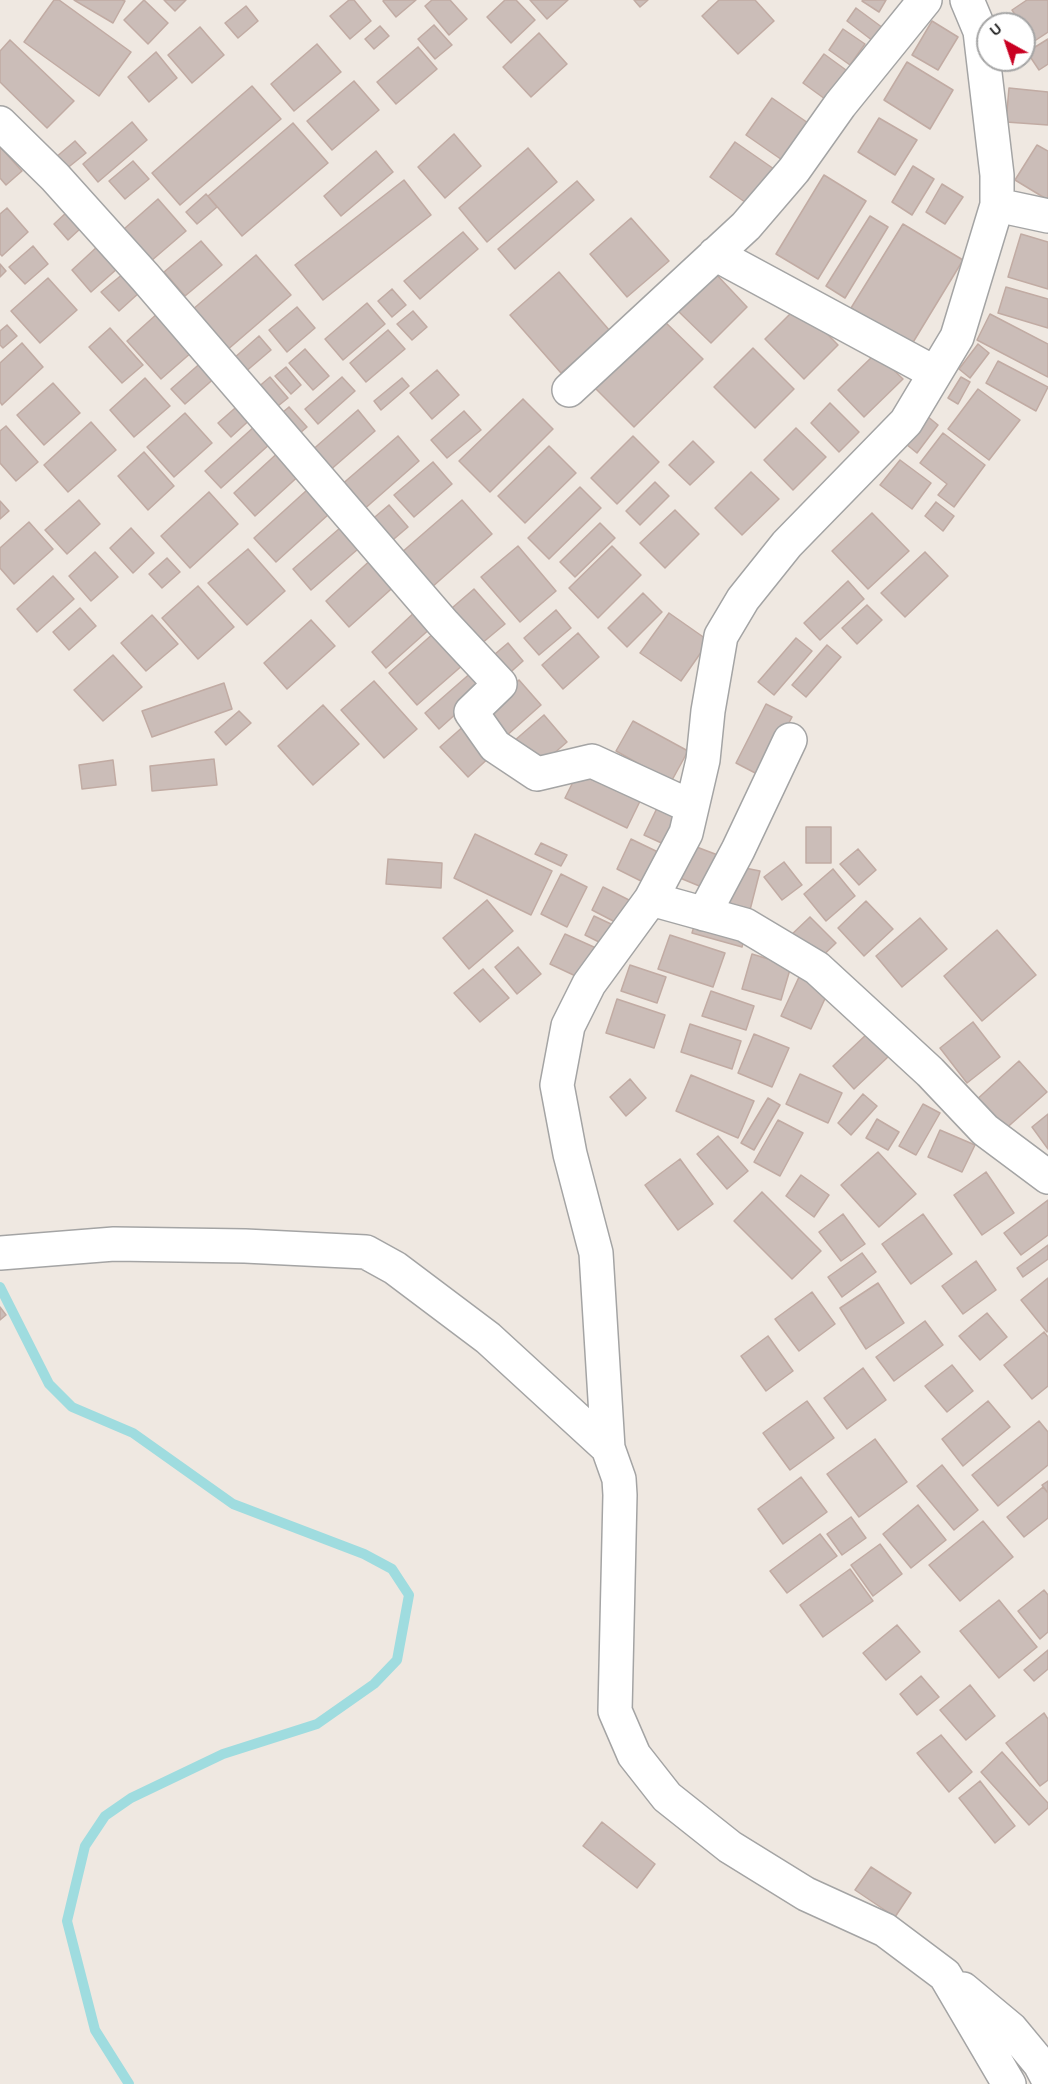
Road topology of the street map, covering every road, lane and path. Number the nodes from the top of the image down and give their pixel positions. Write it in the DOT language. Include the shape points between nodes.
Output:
graph roads {
  1 [pos="925,0"];
  2 [pos="967,0"];
  3 [pos="0,123"];
  4 [pos="997,205"];
  5 [pos="1048,216"];
  6 [pos="715,254"];
  7 [pos="936,373"];
  8 [pos="569,390"];
  9 [pos="790,740"];
  10 [pos="693,807"];
  11 [pos="651,899"];
  12 [pos="704,914"];
  13 [pos="1048,1177"];
  14 [pos="0,1252"];
  15 [pos="608,1448"];
  16 [pos="945,1975"];
  17 [pos="1048,2079"];
  18 [pos="1009,2084"];
  1 -- 6 [label="street" via="840,105 794,170 746,226"];
  2 -- 4 [label="street" via="980,31"];
  3 -- 10 [label="street" via="55,177 500,684 471,712 495,747 537,774 592,761"];
  4 -- 5 [label="street"];
  4 -- 7 [label="street" via="957,337"];
  6 -- 7 [label="street"];
  6 -- 8 [label="street"];
  7 -- 10 [label="street" via="906,422 787,544 743,599 721,636"];
  9 -- 12 [label="street"];
  10 -- 11 [label="street" via="686,833"];
  11 -- 12 [label="street"];
  11 -- 15 [label="street" via="589,984 568,1026 557,1085 596,1253"];
  12 -- 13 [label="street" via="745,925 817,968 930,1072 985,1130"];
  14 -- 15 [label="street" via="114,1244 366,1252 395,1268 488,1338"];
  15 -- 16 [label="street" via="620,1495 615,1711 634,1755 667,1797 730,1847 806,1894 885,1930"];
  16 -- 17 [label="street" via="1011,2029"];
  16 -- 18 [label="street"];
}
